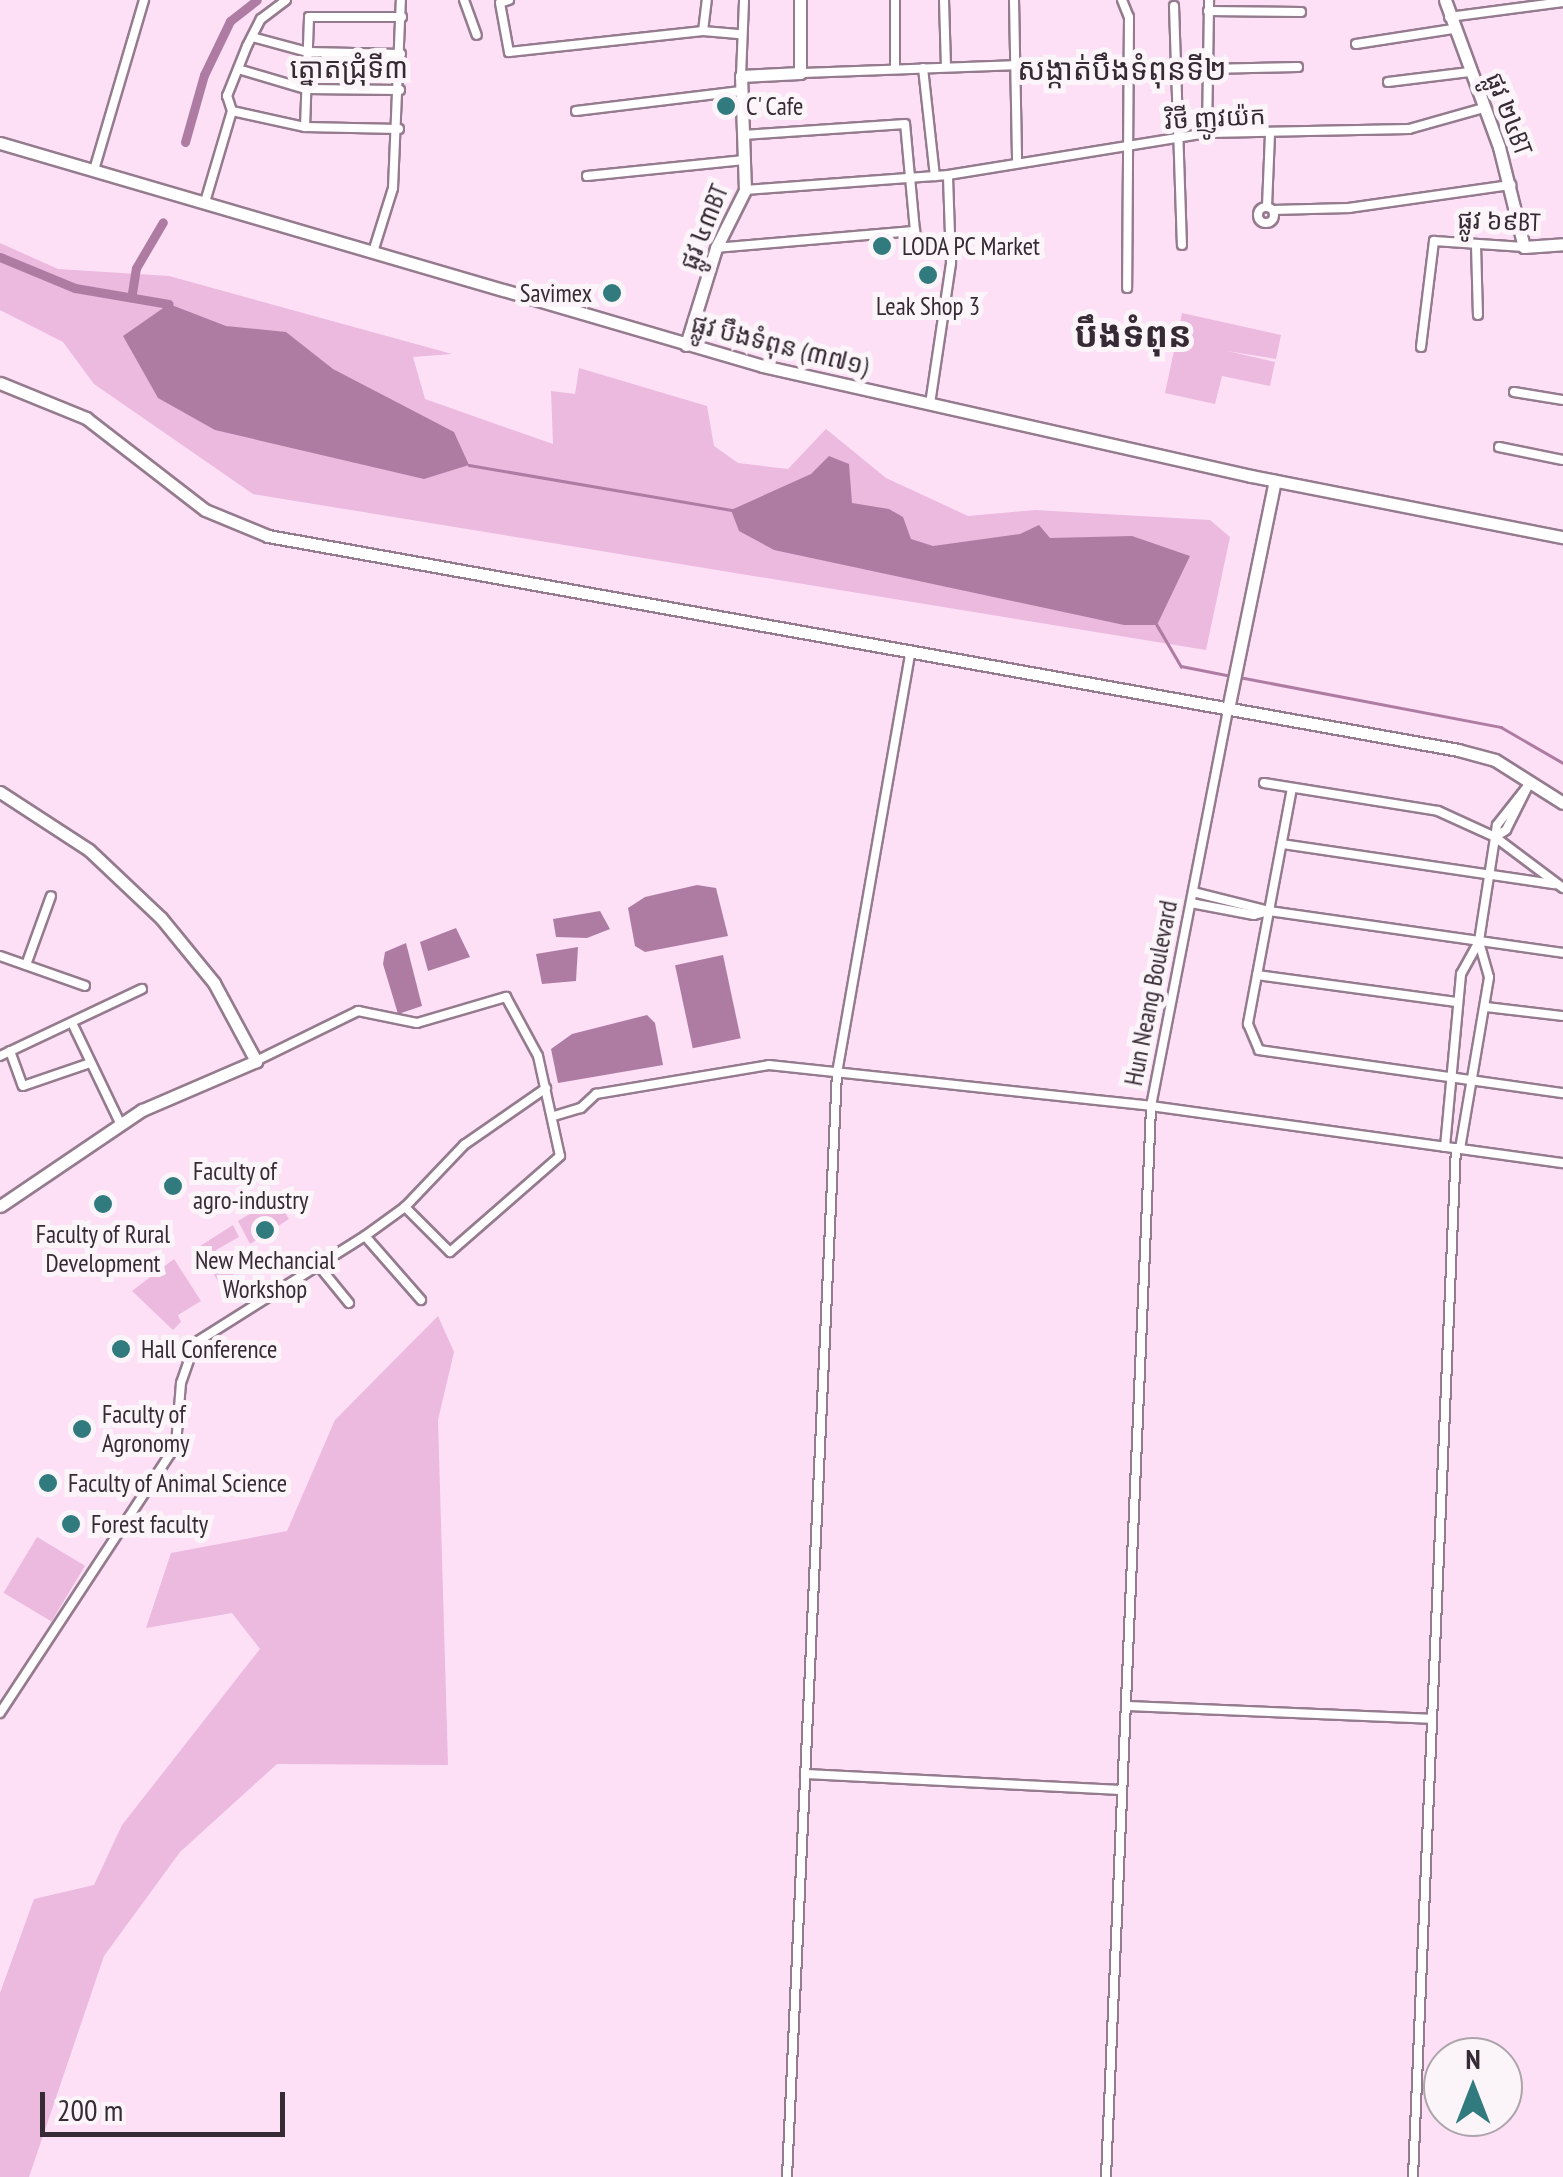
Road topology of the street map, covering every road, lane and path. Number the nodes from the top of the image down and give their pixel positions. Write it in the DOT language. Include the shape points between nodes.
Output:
graph roads {
  1 [pos="144,0"];
  2 [pos="286,0"];
  3 [pos="401,0"];
  4 [pos="464,0"];
  5 [pos="509,0"];
  6 [pos="707,0"];
  7 [pos="744,0"];
  8 [pos="800,0"];
  9 [pos="895,0"];
  10 [pos="944,0"];
  11 [pos="1014,0"];
  12 [pos="1122,0"];
  13 [pos="1208,0"];
  14 [pos="1269,0"];
  15 [pos="1445,0"];
  16 [pos="1563,2"];
  17 [pos="1174,6"];
  18 [pos="1208,11"];
  19 [pos="1270,12"];
  20 [pos="1301,12"];
  21 [pos="402,17"];
  22 [pos="1451,22"];
  23 [pos="703,31"];
  24 [pos="741,34"];
  25 [pos="476,35"];
  26 [pos="252,37"];
  27 [pos="1356,44"];
  28 [pos="308,52"];
  29 [pos="401,54"];
  30 [pos="1016,65"];
  31 [pos="946,67"];
  32 [pos="924,68"];
  33 [pos="1298,68"];
  34 [pos="238,69"];
  35 [pos="894,69"];
  36 [pos="1206,69"];
  37 [pos="1469,72"];
  38 [pos="800,73"];
  39 [pos="741,76"];
  40 [pos="1388,82"];
  41 [pos="306,89"];
  42 [pos="400,90"];
  43 [pos="740,91"];
  44 [pos="1484,108"];
  45 [pos="232,111"];
  46 [pos="576,111"];
  47 [pos="305,126"];
  48 [pos="399,129"];
  49 [pos="1207,133"];
  50 [pos="1270,134"];
  51 [pos="743,135"];
  52 [pos="1176,137"];
  53 [pos="0,143"];
  54 [pos="1128,146"];
  55 [pos="744,160"];
  56 [pos="1017,163"];
  57 [pos="94,170"];
  58 [pos="948,175"];
  59 [pos="588,176"];
  60 [pos="935,176"];
  61 [pos="910,179"];
  62 [pos="1511,184"];
  63 [pos="745,190"];
  64 [pos="205,202"];
  65 [pos="1563,244"];
  66 [pos="1476,245"];
  67 [pos="1182,246"];
  68 [pos="1524,247"];
  69 [pos="716,248"];
  70 [pos="374,252"];
  71 [pos="1127,288"];
  72 [pos="1478,315"];
  73 [pos="686,345"];
  74 [pos="1422,346"];
  75 [pos="0,383"];
  76 [pos="1514,392"];
  77 [pos="1563,400"];
  78 [pos="930,405"];
  79 [pos="1499,447"];
  80 [pos="1563,460"];
  81 [pos="1275,481"];
  82 [pos="1563,538"];
  83 [pos="910,654"];
  84 [pos="1228,709"];
  85 [pos="1264,783"];
  86 [pos="1530,784"];
  87 [pos="1292,788"];
  88 [pos="0,792"];
  89 [pos="1563,803"];
  90 [pos="1495,837"];
  91 [pos="1282,844"];
  92 [pos="1489,875"];
  93 [pos="1561,887"];
  94 [pos="1194,892"];
  95 [pos="51,896"];
  96 [pos="1225,898"];
  97 [pos="1191,903"];
  98 [pos="1223,909"];
  99 [pos="1269,911"];
  100 [pos="1479,940"];
  101 [pos="1563,952"];
  102 [pos="0,956"];
  103 [pos="26,965"];
  104 [pos="1257,975"];
  105 [pos="85,986"];
  106 [pos="142,989"];
  107 [pos="1456,1002"];
  108 [pos="1486,1006"];
  109 [pos="1563,1016"];
  110 [pos="74,1026"];
  111 [pos="10,1051"];
  112 [pos="0,1056"];
  113 [pos="256,1062"];
  114 [pos="90,1063"];
  115 [pos="837,1073"];
  116 [pos="1452,1077"];
  117 [pos="1472,1080"];
  118 [pos="546,1088"];
  119 [pos="1563,1092"];
  120 [pos="1151,1106"];
  121 [pos="1450,1113"];
  122 [pos="554,1116"];
  123 [pos="1464,1116"];
  124 [pos="120,1123"];
  125 [pos="1445,1146"];
  126 [pos="1458,1148"];
  127 [pos="1563,1163"];
  128 [pos="1,1204"];
  129 [pos="406,1207"];
  130 [pos="365,1236"];
  131 [pos="318,1266"];
  132 [pos="421,1300"];
  133 [pos="350,1304"];
  134 [pos="1126,1706"];
  135 [pos="0,1713"];
  136 [pos="1432,1719"];
  137 [pos="805,1774"];
  138 [pos="1122,1790"];
  139 [pos="786,2177"];
  140 [pos="1106,2177"];
  141 [pos="1412,2177"];
  1 -- 57 [label="street"];
  2 -- 26 [label="street" via="261,19"];
  3 -- 21 [label="street"];
  4 -- 25 [label="street"];
  5 -- 23 [label="street" via="500,3 508,52"];
  6 -- 23 [label="street"];
  7 -- 24 [label="street"];
  8 -- 38 [label="street"];
  9 -- 35 [label="street"];
  10 -- 31 [label="street"];
  11 -- 30 [label="street"];
  12 -- 54 [label="street" via="1129,17"];
  13 -- 18 [label="street"];
  14 -- 19 [label="street"];
  15 -- 22 [label="street, ផ្លូវ ២៤BT"];
  16 -- 22 [label="street"];
  17 -- 52 [label="street"];
  18 -- 19 [label="street"];
  18 -- 36 [label="street"];
  19 -- 20 [label="street"];
  21 -- 28 [label="street" via="314,15 307,20"];
  21 -- 29 [label="street"];
  22 -- 27 [label="street"];
  22 -- 37 [label="street, ផ្លូវ ២៤BT"];
  23 -- 24 [label="street"];
  24 -- 39 [label="street"];
  26 -- 28 [label="street"];
  26 -- 34 [label="street"];
  28 -- 29 [label="street"];
  28 -- 41 [label="street"];
  29 -- 42 [label="street"];
  30 -- 31 [label="street"];
  30 -- 56 [label="street"];
  31 -- 32 [label="street"];
  32 -- 35 [label="street"];
  32 -- 60 [label="street"];
  33 -- 36 [label="street"];
  34 -- 41 [label="street"];
  34 -- 45 [label="street" via="228,96"];
  35 -- 38 [label="street"];
  36 -- 49 [label="street"];
  37 -- 40 [label="street"];
  37 -- 44 [label="street, ផ្លូវ ២៤BT"];
  38 -- 39 [label="street"];
  39 -- 43 [label="street, ផ្លូវ ៤៣BT"];
  41 -- 42 [label="street"];
  41 -- 47 [label="street"];
  42 -- 48 [label="street"];
  43 -- 46 [label="street"];
  43 -- 51 [label="street, ផ្លូវ ៤៣BT"];
  44 -- 50 [label="street, វិថី ញូវយ៉ក" via="1408,129"];
  44 -- 62 [label="street, ផ្លូវ ២៤BT"];
  45 -- 47 [label="street"];
  45 -- 64 [label="street"];
  47 -- 48 [label="street"];
  48 -- 70 [label="street" via="393,188"];
  49 -- 50 [label="street, វិថី ញូវយ៉ក"];
  49 -- 52 [label="street, វិថី ញូវយ៉ក"];
  50 -- 62 [label="street" via="1270,208 1349,208"];
  51 -- 55 [label="street, ផ្លូវ ៤៣BT"];
  51 -- 61 [label="street" via="905,124"];
  52 -- 54 [label="street, វិថី ញូវយ៉ក"];
  52 -- 67 [label="street"];
  53 -- 57 [label="street, ផ្លូវ បឹងទំពុន (៣៧១)"];
  54 -- 56 [label="street, វិថី ញូវយ៉ក"];
  54 -- 71 [label="street"];
  55 -- 59 [label="street"];
  55 -- 63 [label="street, ផ្លូវ ៤៣BT"];
  56 -- 58 [label="street, វិថី ញូវយ៉ក"];
  57 -- 64 [label="street, ផ្លូវ បឹងទំពុន (៣៧១)"];
  58 -- 60 [label="street, វិថី ញូវយ៉ក"];
  58 -- 78 [label="street" via="951,263"];
  60 -- 61 [label="street, វិថី ញូវយ៉ក"];
  61 -- 63 [label="street, វិថី ញូវយ៉ក"];
  61 -- 69 [label="street" via="912,235"];
  62 -- 68 [label="street, ផ្លូវ ២៤BT"];
  63 -- 69 [label="street, ផ្លូវ ៤៣BT"];
  64 -- 70 [label="street, ផ្លូវ បឹងទំពុន (៣៧១)"];
  65 -- 68 [label="street, ផ្លូវ ៦៩BT"];
  66 -- 68 [label="street, ផ្លូវ ៦៩BT"];
  66 -- 72 [label="street"];
  66 -- 74 [label="street, ផ្លូវ ៦៩BT" via="1434,241"];
  69 -- 73 [label="street, ផ្លូវ ៤៣BT"];
  70 -- 73 [label="street, ផ្លូវ បឹងទំពុន (៣៧១)"];
  73 -- 78 [label="street, ផ្លូវ បឹងទំពុន (៣៧១)"];
  75 -- 83 [label="street" via="86,418 205,510 268,536"];
  76 -- 77 [label="street"];
  78 -- 81 [label="street, ផ្លូវ បឹងទំពុន (៣៧១)"];
  79 -- 80 [label="street"];
  81 -- 82 [label="street, ផ្លូវ បឹងទំពុន (៣៧១)"];
  81 -- 84 [label="street, Hun Neang Boulevard"];
  83 -- 84 [label="street"];
  83 -- 115 [label="street"];
  84 -- 86 [label="street" via="1458,750"];
  84 -- 94 [label="street, Hun Neang Boulevard"];
  85 -- 87 [label="street"];
  86 -- 89 [label="street"];
  86 -- 90 [label="street" via="1506,830"];
  87 -- 90 [label="street" via="1438,811"];
  87 -- 91 [label="street"];
  88 -- 113 [label="street" via="89,850 161,918 214,984"];
  90 -- 92 [label="street"];
  90 -- 93 [label="street"];
  91 -- 92 [label="street"];
  91 -- 99 [label="street"];
  92 -- 93 [label="street"];
  92 -- 100 [label="street"];
  94 -- 96 [label="street"];
  94 -- 97 [label="street, Hun Neang Boulevard"];
  95 -- 103 [label="street"];
  96 -- 98 [label="street"];
  96 -- 99 [label="street"];
  97 -- 98 [label="street"];
  97 -- 120 [label="street, Hun Neang Boulevard"];
  98 -- 99 [label="street"];
  99 -- 100 [label="street"];
  99 -- 104 [label="street"];
  100 -- 101 [label="street"];
  100 -- 107 [label="street" via="1461,974"];
  100 -- 108 [label="street" via="1490,977"];
  102 -- 103 [label="street"];
  103 -- 105 [label="street"];
  104 -- 107 [label="street"];
  104 -- 116 [label="street" via="1248,1024 1259,1050"];
  106 -- 110 [label="street"];
  107 -- 116 [label="street"];
  108 -- 109 [label="street"];
  108 -- 117 [label="street"];
  110 -- 111 [label="street"];
  110 -- 114 [label="street"];
  111 -- 112 [label="street"];
  111 -- 114 [label="street" via="24,1086"];
  113 -- 118 [label="street" via="358,1011 416,1024 506,997 519,1012"];
  113 -- 124 [label="street" via="176,1091"];
  114 -- 124 [label="street"];
  115 -- 120 [label="street"];
  115 -- 122 [label="street" via="769,1065 596,1094 581,1108"];
  115 -- 137 [label="street"];
  116 -- 117 [label="street"];
  116 -- 121 [label="street"];
  117 -- 119 [label="street"];
  117 -- 123 [label="street"];
  118 -- 122 [label="street"];
  118 -- 129 [label="street" via="464,1144"];
  120 -- 125 [label="street, Hun Neang Boulevard"];
  120 -- 134 [label="street"];
  121 -- 123 [label="street"];
  121 -- 125 [label="street"];
  122 -- 129 [label="street" via="558,1160 450,1252"];
  123 -- 126 [label="street"];
  124 -- 128 [label="street"];
  125 -- 126 [label="street, Hun Neang Boulevard"];
  126 -- 127 [label="street, Hun Neang Boulevard"];
  126 -- 136 [label="street"];
  129 -- 130 [label="street"];
  130 -- 131 [label="street"];
  130 -- 132 [label="street"];
  131 -- 133 [label="street"];
  131 -- 135 [label="street" via="187,1354 176,1445"];
  134 -- 136 [label="street"];
  134 -- 138 [label="street"];
  136 -- 141 [label="street"];
  137 -- 138 [label="street"];
  137 -- 139 [label="street"];
  138 -- 140 [label="street"];
}
